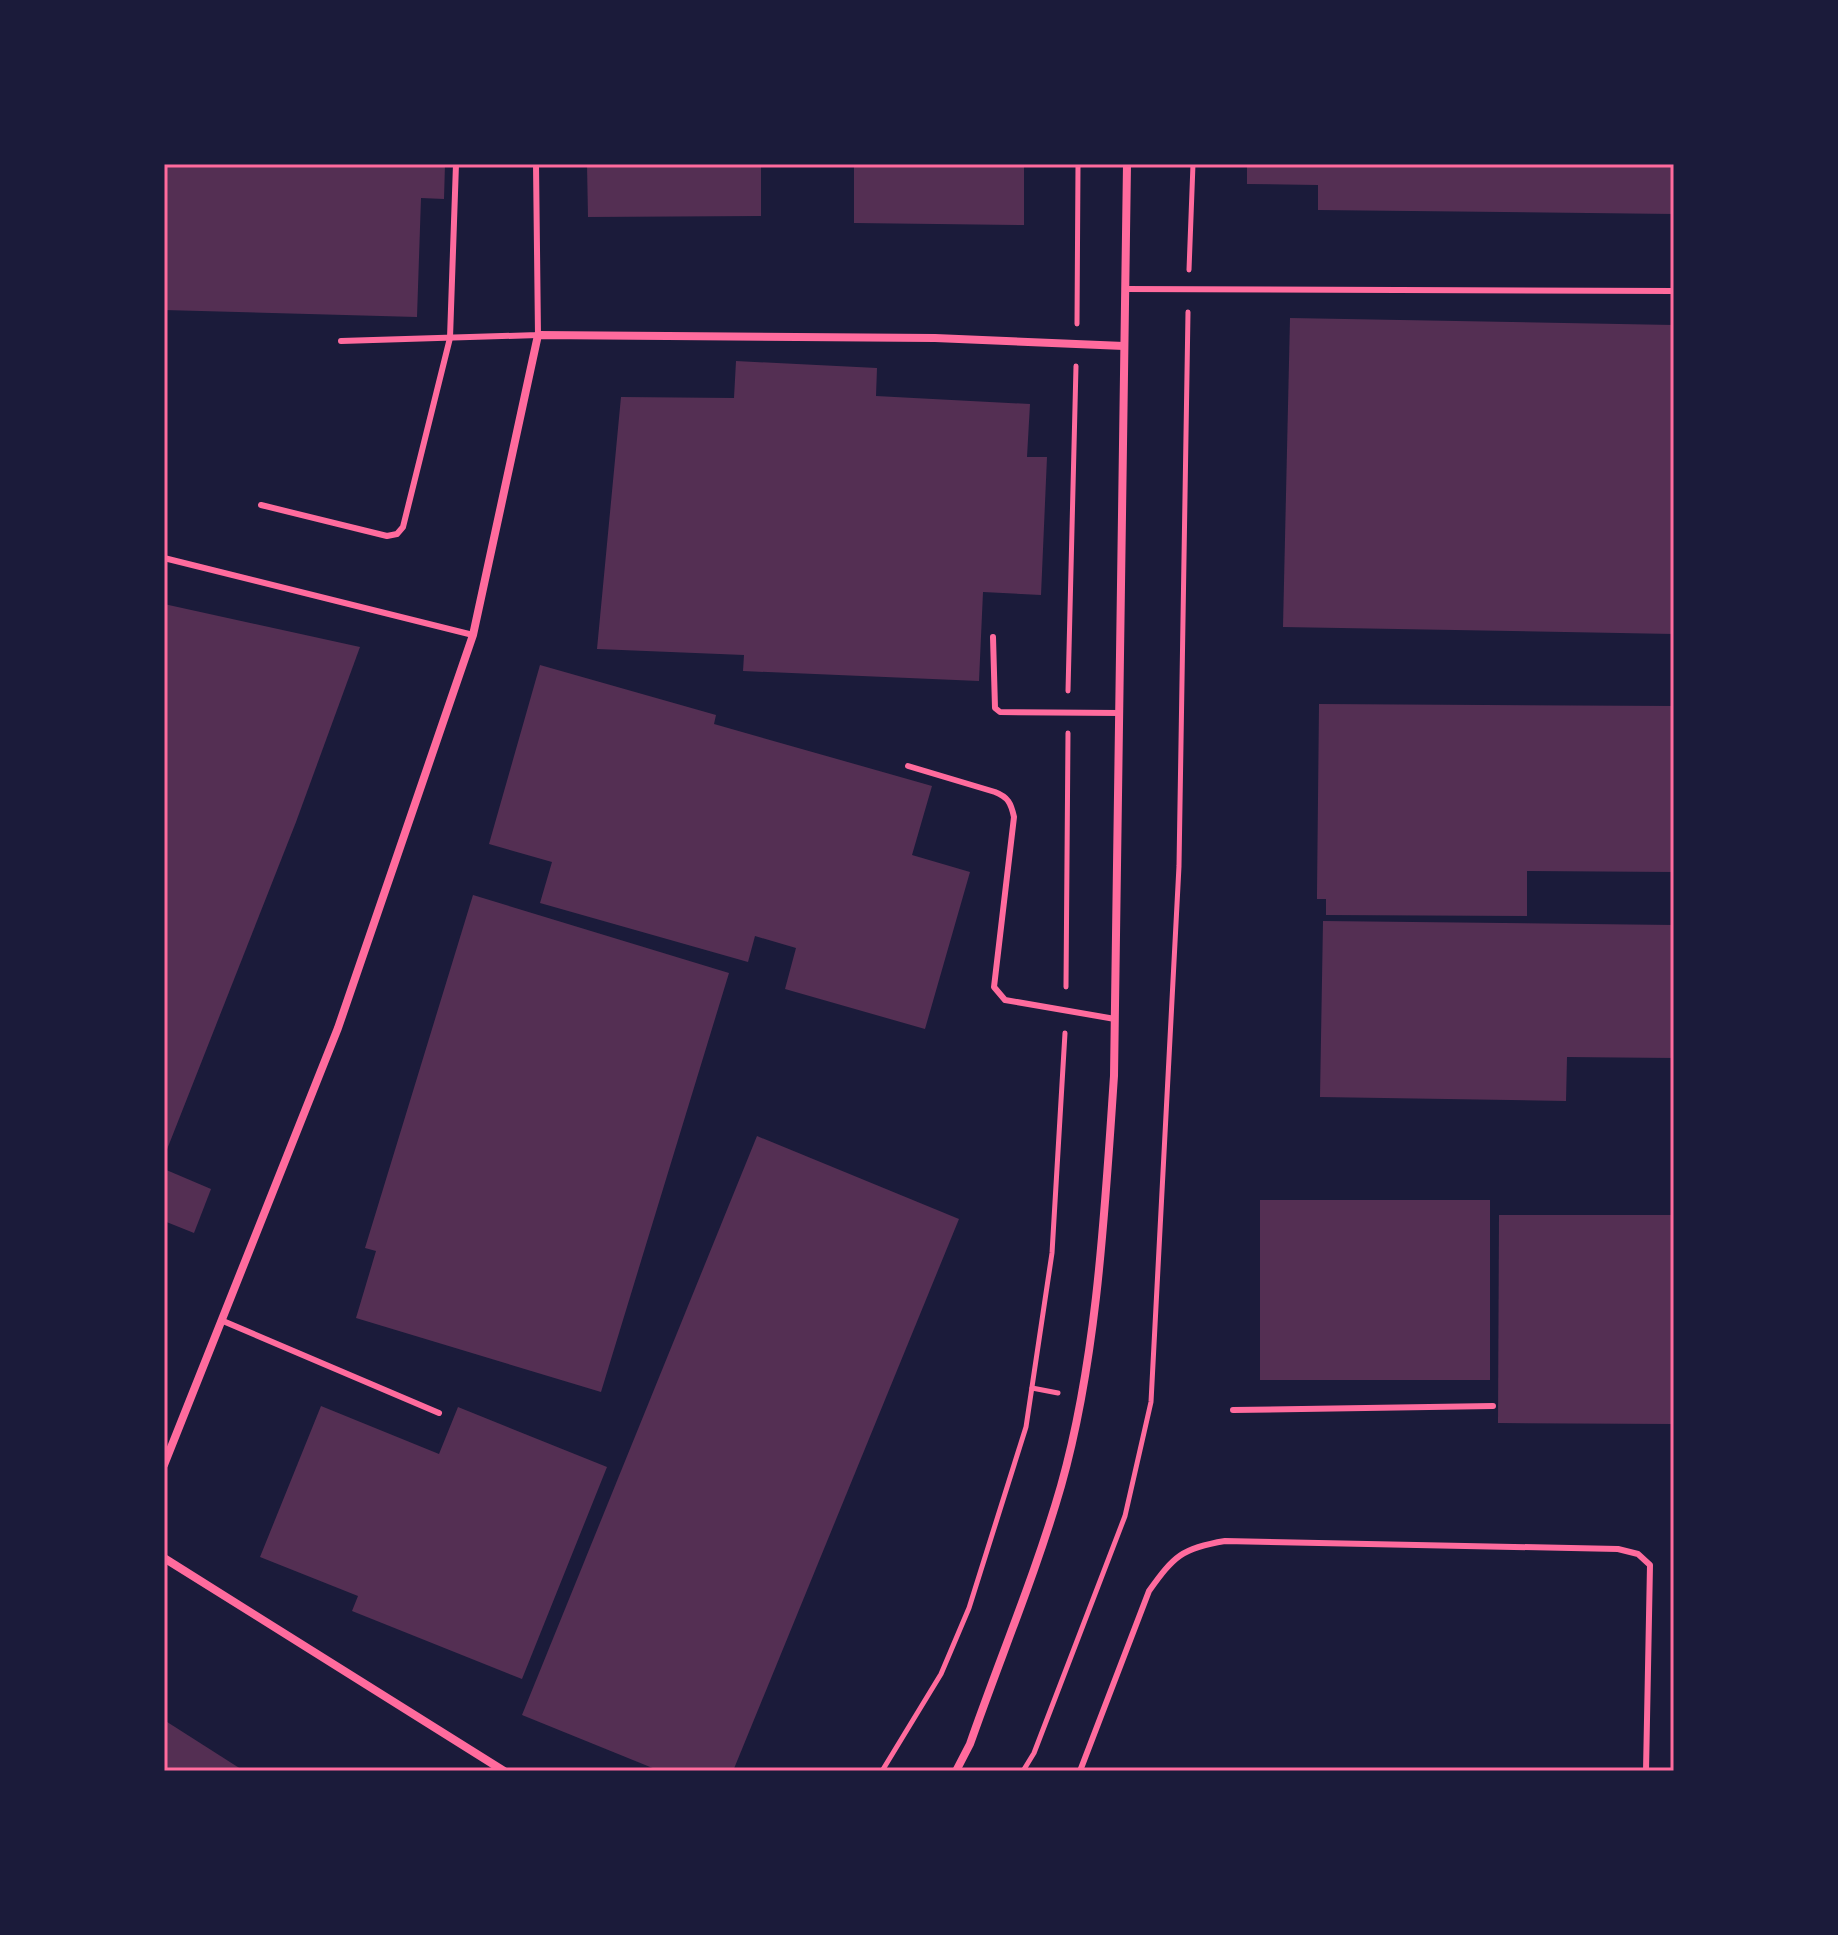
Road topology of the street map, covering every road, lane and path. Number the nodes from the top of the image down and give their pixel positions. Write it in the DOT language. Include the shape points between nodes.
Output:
graph roads {
  1 [pos="456,164"];
  2 [pos="536,164"];
  3 [pos="1127,164"];
  4 [pos="1193,164"];
  5 [pos="1125,289"];
  6 [pos="1188,291"];
  7 [pos="1674,291"];
  8 [pos="538,335"];
  9 [pos="450,338"];
  10 [pos="341,341"];
  11 [pos="1124,346"];
  12 [pos="261,505"];
  13 [pos="164,558"];
  14 [pos="473,635"];
  15 [pos="993,637"];
  16 [pos="1120,713"];
  17 [pos="908,766"];
  18 [pos="1115,1019"];
  19 [pos="223,1321"];
  20 [pos="1493,1406"];
  21 [pos="1233,1410"];
  22 [pos="439,1413"];
  23 [pos="164,1465"];
  24 [pos="164,1558"];
  25 [pos="504,1771"];
  26 [pos="956,1771"];
  27 [pos="1023,1771"];
  28 [pos="1080,1771"];
  29 [pos="1646,1771"];
  1 -- 9 [label="lane"];
  2 -- 8 [label="lane"];
  3 -- 5 [label="street"];
  4 -- 6 [label="path"];
  5 -- 6 [label="lane"];
  5 -- 11 [label="street"];
  6 -- 7 [label="lane"];
  6 -- 27 [label="path" via="1179,866 1151,1402 1125,1516"];
  8 -- 9 [label="lane"];
  8 -- 11 [label="street" via="935,338"];
  8 -- 14 [label="street"];
  9 -- 10 [label="lane"];
  9 -- 12 [label="lane" via="407,518 397,534 387,536"];
  11 -- 16 [label="street"];
  13 -- 14 [label="lane"];
  14 -- 19 [label="street" via="338,1028"];
  15 -- 16 [label="lane" via="995,708 1000,712"];
  16 -- 18 [label="street"];
  17 -- 18 [label="lane" via="1006,796 1011,807 996,994 1005,1000"];
  18 -- 26 [label="street" via="1105,1211 1081,1397 1061,1486"];
  19 -- 22 [label="lane"];
  19 -- 23 [label="street"];
  20 -- 21 [label="lane"];
  24 -- 25 [label="street"];
  28 -- 29 [label="lane" via="1149,1591 1168,1565 1192,1546 1225,1541 1618,1549 1638,1554 1650,1565"];
}
